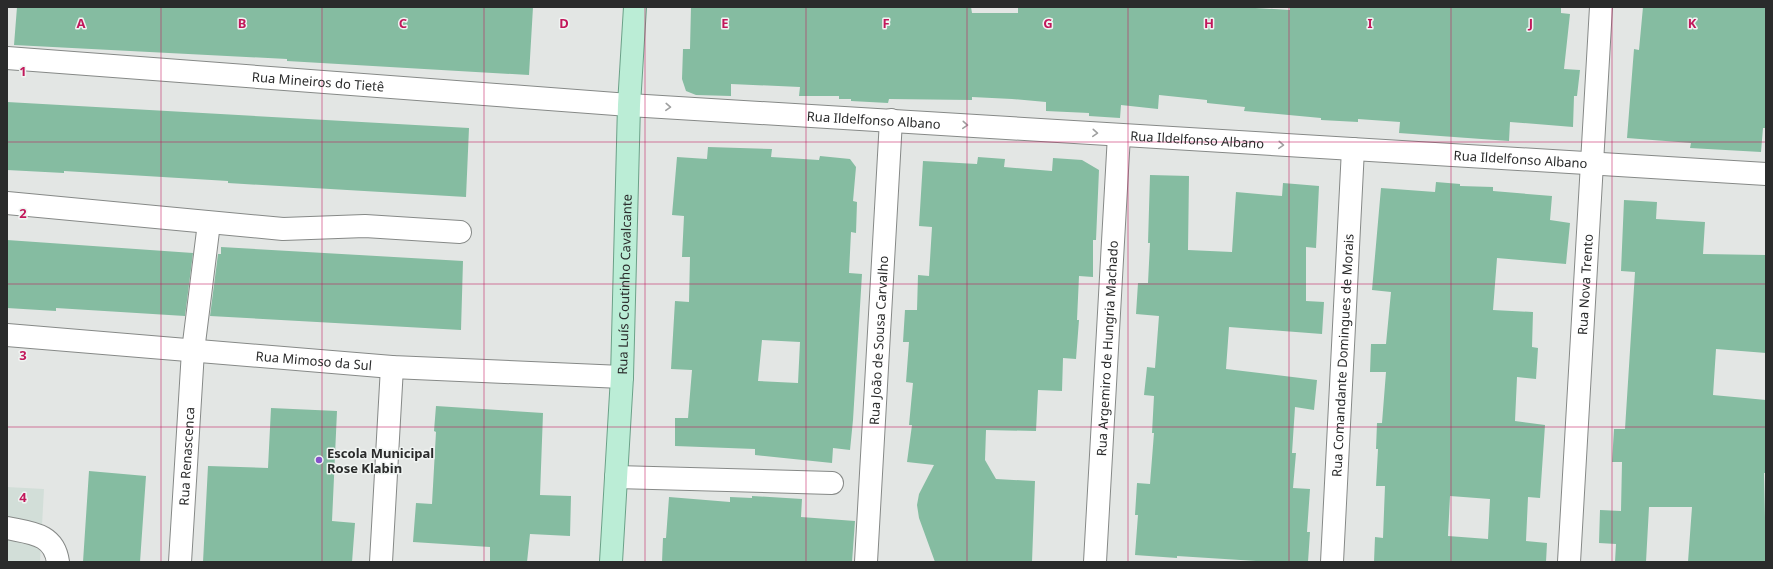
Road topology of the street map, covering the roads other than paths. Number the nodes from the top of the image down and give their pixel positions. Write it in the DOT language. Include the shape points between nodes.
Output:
graph roads {
  1 [pos="635,7"];
  2 [pos="1601,7"];
  3 [pos="7,58"];
  4 [pos="629,105"];
  5 [pos="891,120"];
  6 [pos="1119,135"];
  7 [pos="1353,149"];
  8 [pos="1592,164"];
  9 [pos="1766,174"];
  10 [pos="7,203"];
  11 [pos="209,223"];
  12 [pos="460,232"];
  13 [pos="7,335"];
  14 [pos="193,351"];
  15 [pos="392,366"];
  16 [pos="622,377"];
  17 [pos="616,477"];
  18 [pos="832,483"];
  19 [pos="7,528"];
  20 [pos="58,562"];
  21 [pos="180,562"];
  22 [pos="381,562"];
  23 [pos="611,562"];
  24 [pos="866,562"];
  25 [pos="1095,562"];
  26 [pos="1332,562"];
  27 [pos="1569,562"];
  1 -- 4 [label="main road, Rua Luís Coutinho Cavalcante"];
  2 -- 8 [label="street, Rua Nova Trento"];
  3 -- 4 [label="street, Rua Mineiros do Tietê"];
  4 -- 5 [label="street, Rua Ildelfonso Albano, one-way"];
  4 -- 16 [label="main road, Rua Luís Coutinho Cavalcante"];
  5 -- 6 [label="street, Rua Ildelfonso Albano, one-way"];
  5 -- 24 [label="street, Rua João de Sousa Carvalho"];
  6 -- 7 [label="street, Rua Ildelfonso Albano, one-way"];
  6 -- 25 [label="street, Rua Argemiro de Hungria Machado"];
  7 -- 8 [label="street, Rua Ildelfonso Albano"];
  7 -- 26 [label="street, Rua Comandante Domingues de Morais"];
  8 -- 9 [label="street, Rua Ildelfonso Albano"];
  8 -- 27 [label="street, Rua Nova Trento"];
  10 -- 11 [label="street"];
  11 -- 12 [label="street" via="283,229 365,226"];
  11 -- 14 [label="street, Rua Renascenca"];
  13 -- 14 [label="street, Rua Mimoso da Sul"];
  14 -- 15 [label="street, Rua Mimoso da Sul"];
  14 -- 21 [label="street, Rua Renascenca"];
  15 -- 16 [label="street, Rua Mimoso da Sul"];
  15 -- 22 [label="street"];
  16 -- 17 [label="main road, Rua Luís Coutinho Cavalcante"];
  17 -- 18 [label="street"];
  17 -- 23 [label="main road, Rua Luís Coutinho Cavalcante"];
  19 -- 20 [label="street" via="49,541 56,552"];
}
